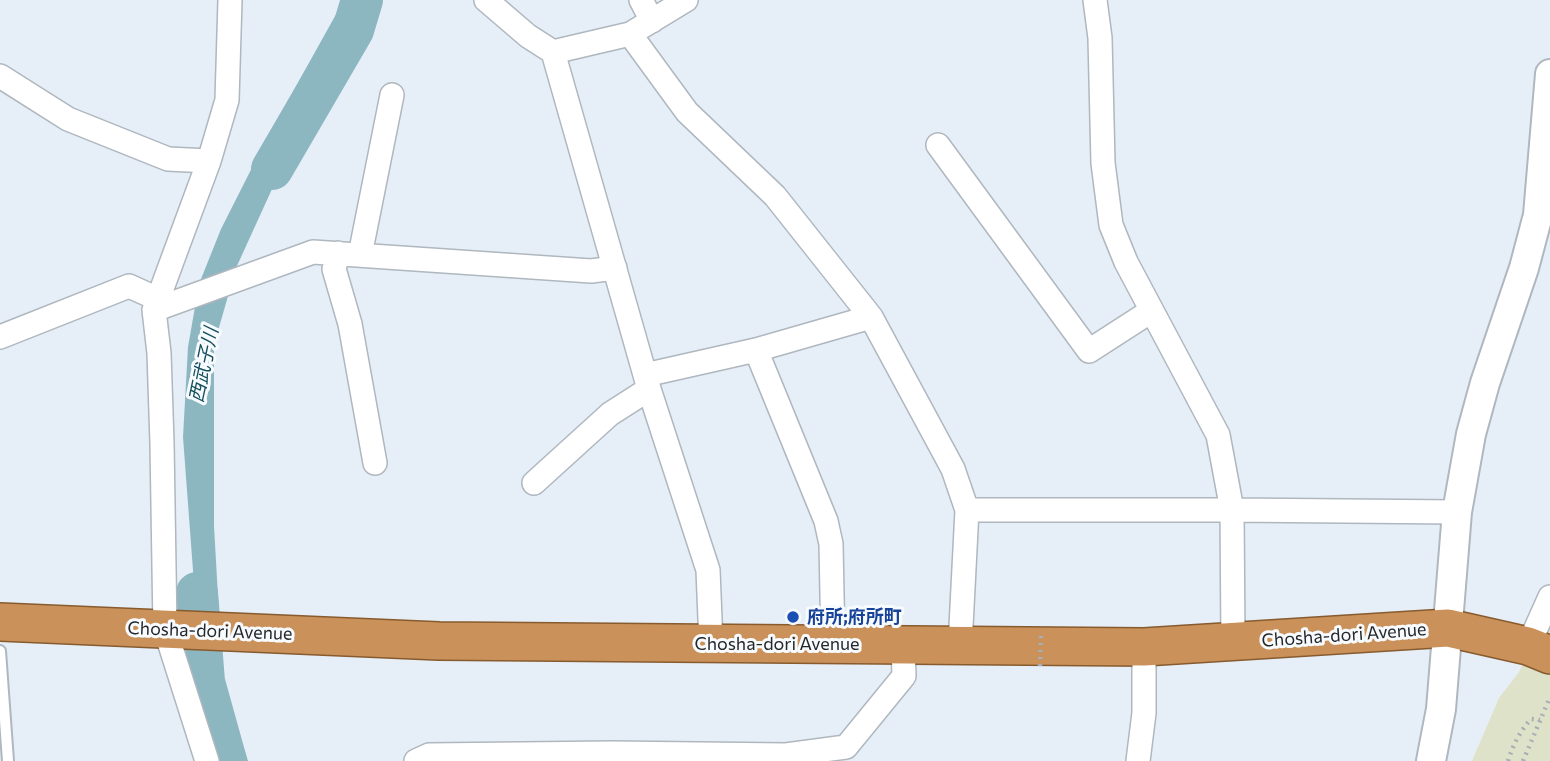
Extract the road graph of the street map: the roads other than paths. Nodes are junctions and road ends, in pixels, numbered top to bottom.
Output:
1 (230, 0) edge
2 (486, 0) edge
3 (641, 0) edge
4 (686, 0) edge
5 (1095, 0) edge
6 (652, 20) junction
7 (630, 34) junction
8 (553, 52) junction
9 (1550, 74) edge
10 (0, 76) edge
11 (1550, 84) edge
12 (392, 94) dead end
13 (938, 145) dead end
14 (209, 161) junction
15 (349, 254) junction
16 (615, 268) junction
17 (156, 304) junction
18 (1152, 311) junction
19 (871, 317) junction
20 (0, 337) edge
21 (756, 349) junction
22 (647, 382) junction
23 (374, 463) dead end
24 (534, 483) dead end
25 (967, 510) junction
26 (1232, 510) junction
27 (1457, 512) junction
28 (1550, 597) edge
29 (0, 622) edge
30 (1448, 628) junction
31 (174, 630) junction
32 (1233, 642) junction
33 (710, 644) junction
34 (833, 645) junction
35 (903, 645) junction
36 (960, 646) junction
37 (1144, 647) junction
38 (1536, 649) edge
39 (0, 651) edge
40 (8, 761) edge
41 (207, 761) edge
42 (416, 761) edge
43 (1138, 761) edge
44 (1431, 761) edge

1 - 14 street
2 - 8 street
3 - 6 street
4 - 6 street
5 - 18 street
6 - 7 street
7 - 8 street
7 - 19 street
8 - 16 street
9 - 11 street
10 - 14 street
11 - 27 street
12 - 15 street
13 - 18 street
14 - 17 street
15 - 16 street
15 - 17 street
15 - 23 street
16 - 22 street
17 - 20 street
17 - 31 street
18 - 26 street
19 - 21 street
19 - 25 street
21 - 22 street
21 - 34 street
22 - 24 street
22 - 33 street
25 - 26 street
25 - 36 street
26 - 27 street
26 - 32 street
27 - 30 street
28 - 38 street
29 - 31 highway, Chosha-dori Avenue
30 - 32 highway, Chosha-dori Avenue
30 - 38 highway, Chosha-dori Avenue
30 - 44 street
31 - 33 highway, Chosha-dori Avenue
31 - 41 street
32 - 37 highway, Chosha-dori Avenue
33 - 34 highway, Chosha-dori Avenue
34 - 35 highway, Chosha-dori Avenue
35 - 36 highway, Chosha-dori Avenue
35 - 42 street
36 - 37 highway, Chosha-dori Avenue
37 - 43 street
39 - 40 lane

